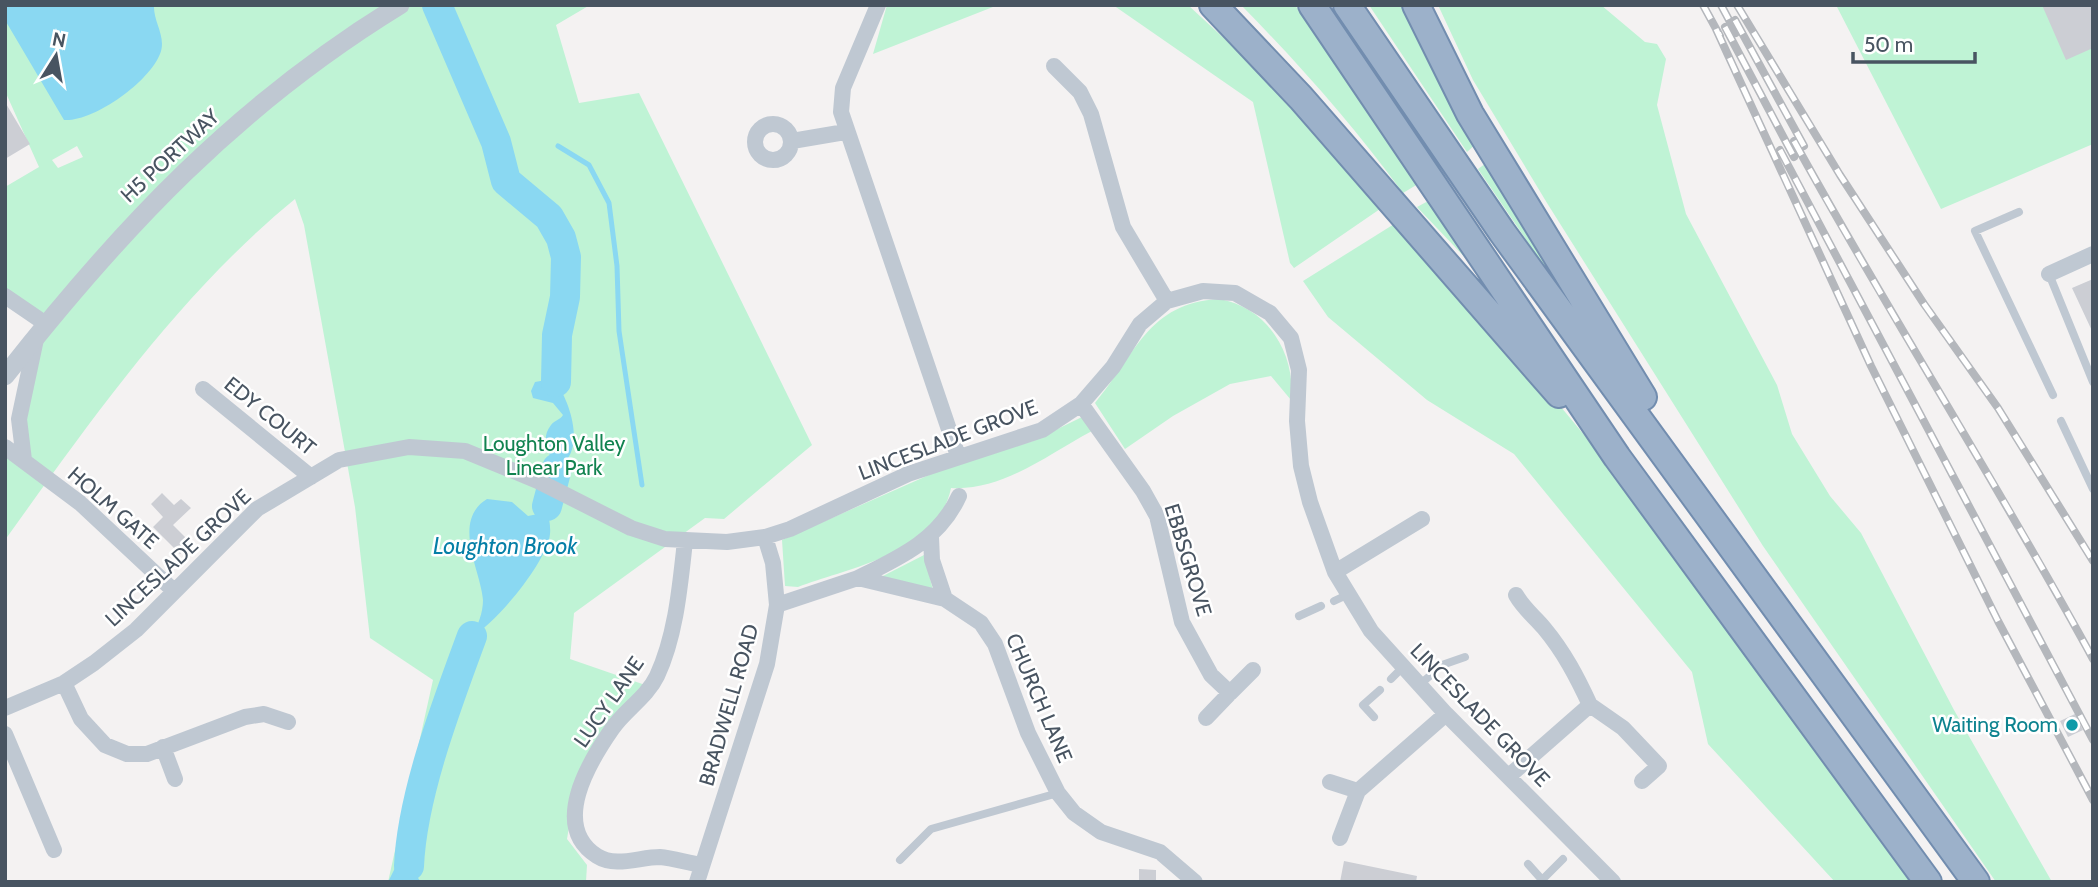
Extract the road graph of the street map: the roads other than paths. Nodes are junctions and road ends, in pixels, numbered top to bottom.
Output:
1 (878, 5) edge
2 (1213, 5) edge
3 (1312, 5) edge
4 (1347, 5) edge
5 (1416, 5) edge
6 (391, 10) edge
7 (1054, 66) dead end
8 (845, 132) junction
9 (792, 141) dead end
10 (2019, 212) dead end
11 (2093, 254) edge
12 (2049, 274) joint
13 (5, 296) edge
14 (1167, 301) junction
15 (41, 330) junction
16 (5, 376) edge
17 (2092, 376) edge
18 (203, 388) dead end
19 (2053, 395) dead end
20 (1081, 404) junction
21 (2061, 421) dead end
22 (5, 447) edge
23 (958, 456) junction
24 (1617, 457) junction
25 (24, 460) junction
26 (311, 477) junction
27 (2092, 483) edge
28 (959, 496) dead end
29 (1422, 519) dead end
30 (765, 537) junction
31 (931, 537) junction
32 (685, 541) junction
33 (1335, 572) junction
34 (858, 578) junction
35 (173, 590) junction
36 (1516, 595) dead end
37 (1769, 597) junction
38 (945, 599) junction
39 (777, 605) junction
40 (1321, 606) dead end
41 (1299, 617) dead end
42 (1465, 657) dead end
43 (1442, 665) dead end
44 (1403, 667) junction
45 (1253, 670) dead end
46 (1391, 679) dead end
47 (64, 683) junction
48 (1380, 690) dead end
49 (1230, 693) junction
50 (1590, 705) junction
51 (5, 708) edge
52 (1447, 714) junction
53 (1374, 717) dead end
54 (1206, 718) dead end
55 (288, 722) dead end
56 (5, 734) edge
57 (163, 747) junction
58 (1509, 776) junction
59 (175, 779) dead end
60 (1642, 781) dead end
61 (1330, 782) dead end
62 (1358, 791) junction
63 (1058, 793) junction
64 (1340, 838) dead end
65 (54, 850) dead end
66 (1570, 853) junction
67 (900, 860) dead end
68 (1528, 864) dead end
69 (702, 865) junction
70 (1543, 881) edge
71 (697, 882) edge
72 (1195, 882) edge
73 (1613, 882) edge
74 (1928, 882) edge
75 (1976, 882) edge

1 - 8 street
2 - 24 highway
3 - 24 highway
4 - 37 highway
5 - 37 highway
6 - 15 street, H5 PORTWAY
7 - 14 street
8 - 9 street
8 - 23 street
10 - 19 lane
11 - 12 street
12 - 17 lane
13 - 15 street
14 - 20 street, LINCESLADE GROVE
14 - 33 street, LINCESLADE GROVE
15 - 16 street, H5 PORTWAY
15 - 25 street
18 - 26 street, EDY COURT
20 - 23 street, LINCESLADE GROVE
20 - 49 street, EBBSGROVE
21 - 27 lane
22 - 25 street, HOLM GATE
23 - 30 street, LINCESLADE GROVE
24 - 74 highway
25 - 35 street, HOLM GATE
26 - 32 street, LINCESLADE GROVE
26 - 35 street, LINCESLADE GROVE
28 - 31 street
29 - 33 street
30 - 32 street, LINCESLADE GROVE
30 - 39 street, BRADWELL ROAD
31 - 34 street
31 - 38 street
32 - 69 street, LUCY LANE
33 - 44 street, LINCESLADE GROVE
34 - 38 street, CHURCH LANE
34 - 39 street
35 - 47 street, LINCESLADE GROVE
36 - 50 street
37 - 75 highway
38 - 63 street, CHURCH LANE
39 - 69 street, BRADWELL ROAD
40 - 41 lane
42 - 43 lane
44 - 46 lane
44 - 52 street, LINCESLADE GROVE
45 - 49 street
47 - 51 street, LINCESLADE GROVE
47 - 57 street
48 - 53 lane
49 - 54 street
50 - 58 street
50 - 60 street
52 - 58 street, LINCESLADE GROVE
52 - 62 street
55 - 57 street
56 - 65 street
57 - 59 street
58 - 66 street, LINCESLADE GROVE
61 - 62 street
62 - 64 street
63 - 67 lane
63 - 72 street, CHURCH LANE
66 - 70 lane
66 - 73 street, LINCESLADE GROVE
68 - 70 lane
69 - 71 street, BRADWELL ROAD

